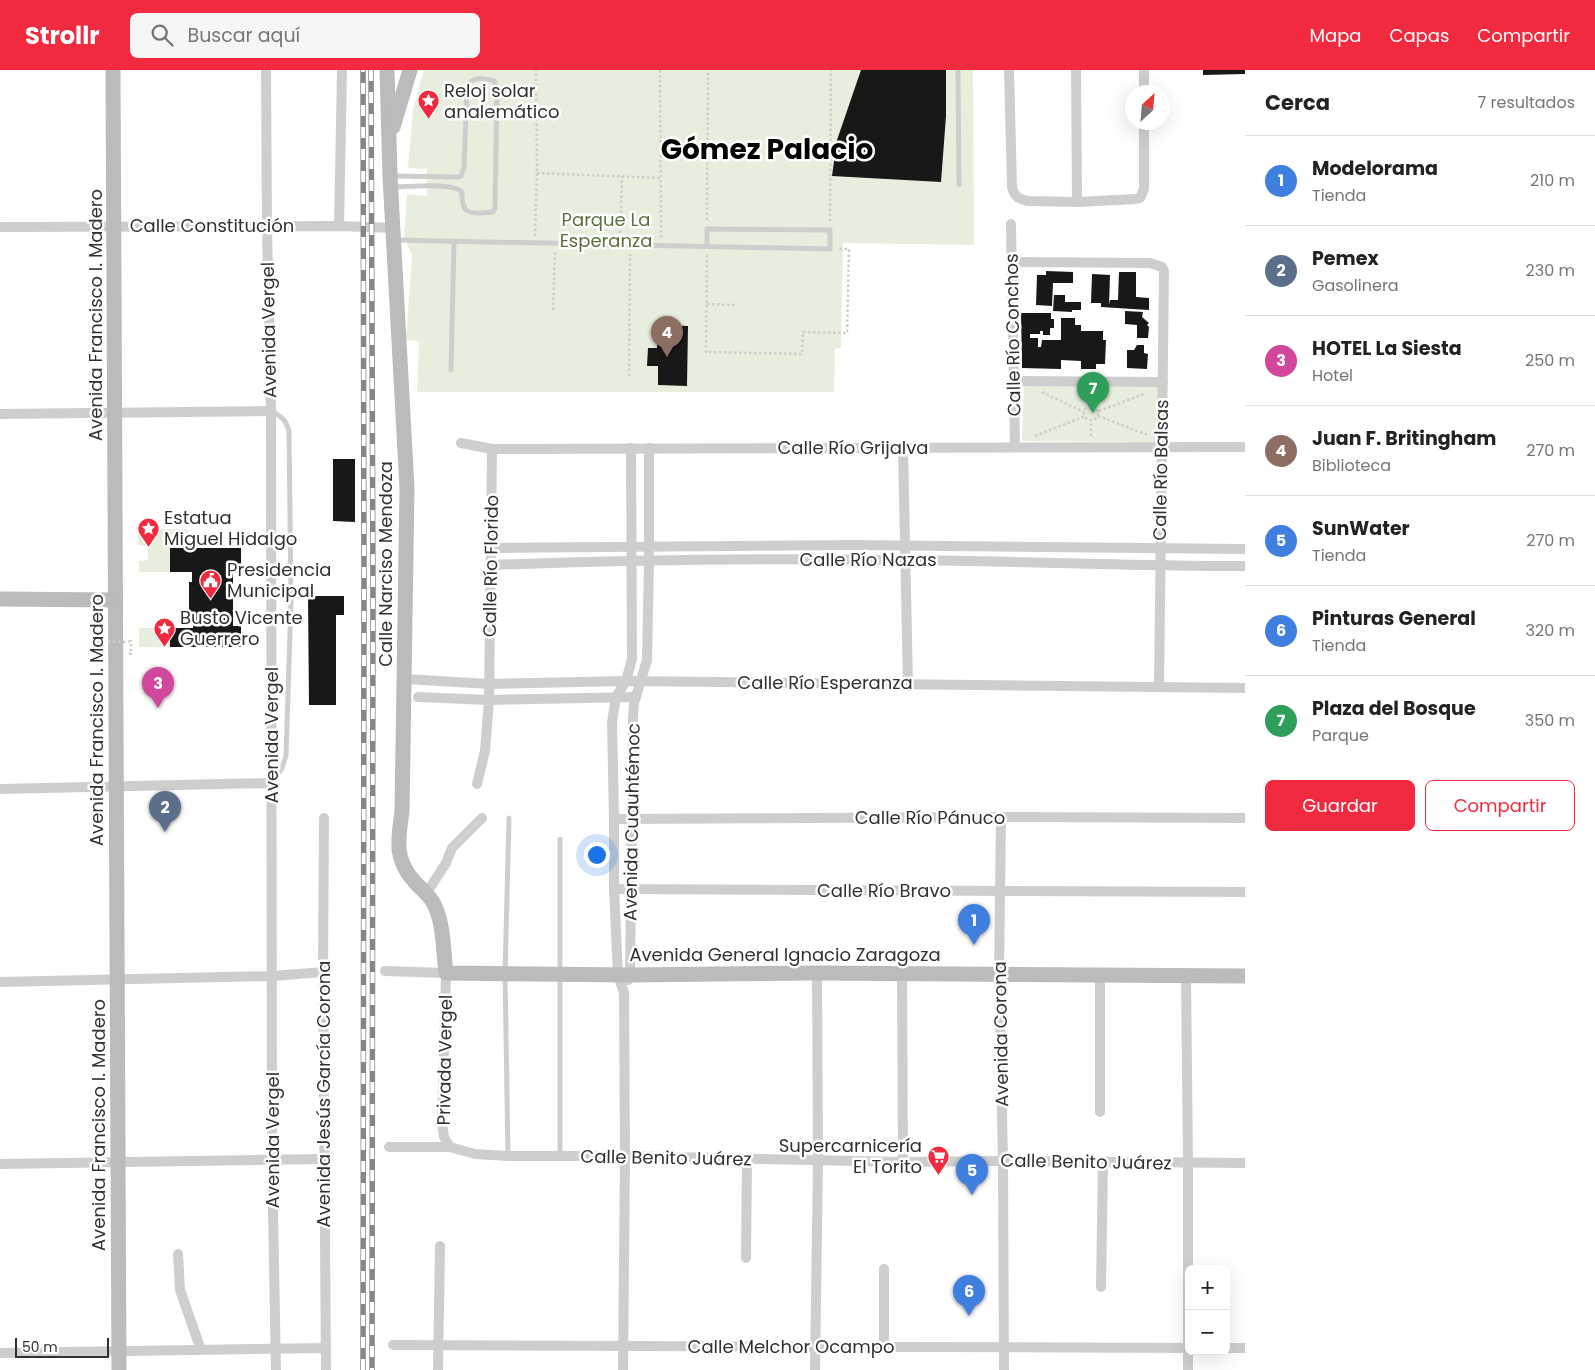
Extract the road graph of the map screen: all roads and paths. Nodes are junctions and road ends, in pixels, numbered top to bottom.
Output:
1 (113, 70) edge
2 (266, 70) edge
3 (342, 70) edge
4 (387, 70) edge
5 (410, 70) edge
6 (536, 70) edge
7 (660, 70) edge
8 (708, 70) edge
9 (831, 70) edge
10 (958, 70) edge
11 (1009, 70) edge
12 (1076, 70) edge
13 (1144, 70) edge
14 (1144, 85) edge
15 (1144, 130) edge
16 (388, 143) junction
17 (537, 173) junction
18 (622, 176) junction
19 (661, 178) junction
20 (390, 182) junction
21 (959, 185) dead end
22 (1077, 202) junction
23 (1011, 224) dead end
24 (114, 226) junction
25 (340, 226) junction
26 (0, 227) edge
27 (267, 227) junction
28 (707, 229) junction
29 (830, 230) junction
30 (394, 234) junction
31 (454, 241) junction
32 (535, 243) junction
33 (555, 243) junction
34 (620, 244) junction
35 (630, 245) junction
36 (661, 245) junction
37 (707, 246) junction
38 (849, 249) dead end
39 (1012, 262) junction
40 (706, 304) junction
41 (734, 305) dead end
42 (554, 310) dead end
43 (451, 370) dead end
44 (629, 376) dead end
45 (1014, 381) junction
46 (1163, 382) junction
47 (1090, 385) dead end
48 (1039, 391) dead end
49 (1144, 393) dead end
50 (1091, 406) junction
51 (271, 411) junction
52 (1098, 412) junction
53 (115, 413) junction
54 (0, 414) edge
55 (1084, 414) junction
56 (1098, 416) junction
57 (1091, 420) junction
58 (1153, 437) dead end
59 (1031, 438) dead end
60 (1090, 442) dead end
61 (461, 444) dead end
62 (1015, 447) junction
63 (1162, 447) junction
64 (1245, 447) edge
65 (630, 448) junction
66 (649, 448) junction
67 (903, 448) junction
68 (492, 449) junction
69 (905, 545) junction
70 (631, 546) junction
71 (649, 546) junction
72 (492, 548) junction
73 (1160, 549) junction
74 (1245, 549) edge
75 (631, 560) junction
76 (905, 560) junction
77 (649, 561) junction
78 (492, 564) junction
79 (1160, 566) junction
80 (1245, 566) edge
81 (0, 599) edge
82 (116, 600) junction
83 (128, 642) dead end
84 (100, 656) dead end
85 (405, 679) junction
86 (626, 681) junction
87 (642, 681) junction
88 (489, 684) junction
89 (908, 684) junction
90 (1158, 686) junction
91 (1245, 688) edge
92 (418, 697) dead end
93 (616, 697) junction
94 (636, 697) junction
95 (489, 700) junction
96 (272, 783) junction
97 (477, 784) dead end
98 (116, 787) junction
99 (0, 789) edge
100 (1001, 817) junction
101 (324, 818) dead end
102 (482, 818) dead end
103 (509, 818) dead end
104 (1245, 818) edge
105 (614, 819) junction
106 (632, 819) junction
107 (560, 839) dead end
108 (614, 889) junction
109 (632, 889) junction
110 (1000, 892) junction
111 (1245, 892) edge
112 (426, 894) junction
113 (385, 971) dead end
114 (323, 972) junction
115 (446, 972) junction
116 (505, 973) junction
117 (817, 973) junction
118 (560, 974) junction
119 (902, 974) junction
120 (999, 974) junction
121 (1100, 974) junction
122 (624, 975) junction
123 (1186, 975) junction
124 (273, 976) junction
125 (1245, 976) edge
126 (117, 980) junction
127 (0, 982) edge
128 (1100, 1112) dead end
129 (389, 1147) dead end
130 (450, 1147) junction
131 (508, 1156) junction
132 (560, 1156) junction
133 (625, 1156) junction
134 (272, 1159) junction
135 (325, 1159) junction
136 (747, 1159) junction
137 (818, 1161) junction
138 (1003, 1161) junction
139 (903, 1162) junction
140 (1103, 1162) junction
141 (118, 1163) junction
142 (1188, 1163) junction
143 (1245, 1163) edge
144 (0, 1164) edge
145 (440, 1246) dead end
146 (178, 1254) dead end
147 (746, 1258) dead end
148 (884, 1269) dead end
149 (1101, 1287) dead end
150 (1188, 1310) edge
151 (393, 1345) dead end
152 (438, 1345) junction
153 (1004, 1346) junction
154 (623, 1347) junction
155 (815, 1347) junction
156 (326, 1348) junction
157 (884, 1348) junction
158 (1185, 1348) edge
159 (1230, 1348) edge
160 (1245, 1348) edge
161 (201, 1350) junction
162 (276, 1350) junction
163 (0, 1352) edge
164 (119, 1352) junction
165 (1188, 1355) edge
166 (119, 1370) edge
167 (276, 1370) edge
168 (326, 1370) edge
169 (438, 1370) edge
170 (622, 1370) edge
171 (814, 1370) edge
172 (1004, 1370) edge
173 (1188, 1370) edge

1 - 24 street, Avenida Francisco I. Madero
2 - 27 street, Avenida Vergel
3 - 25 street
4 - 16 street, Calle Narciso Mendoza
5 - 16 street, Calle Narciso Mendoza
6 - 17 path
7 - 19 path
8 - 28 path
9 - 29 path
10 - 21 lane
11 - 22 street
12 - 22 street
13 - 14 street
15 - 22 street
16 - 20 street, Calle Narciso Mendoza
17 - 18 path
17 - 32 path
18 - 19 path
18 - 34 path
19 - 36 path
20 - 20 lane
20 - 30 street, Calle Narciso Mendoza
23 - 39 street, Calle Río Conchos
24 - 26 street, Calle Constitución
24 - 27 street, Calle Constitución
24 - 53 street, Avenida Francisco I. Madero
25 - 27 street, Calle Constitución
25 - 30 street, Calle Constitución
27 - 51 street, Avenida Vergel
28 - 29 lane
28 - 37 lane
29 - 37 lane
30 - 31 lane
30 - 85 street, Calle Narciso Mendoza
31 - 32 lane
31 - 43 lane
32 - 33 lane
33 - 34 lane
33 - 42 path
34 - 35 lane
35 - 36 lane
35 - 44 path
36 - 37 lane
37 - 40 path
38 - 40 path
39 - 45 street, Calle Río Conchos
39 - 46 street, Calle Río Balsas
40 - 41 path
45 - 46 street
45 - 62 street, Calle Río Conchos
46 - 63 street, Calle Río Balsas
47 - 50 path
48 - 55 path
49 - 52 path
50 - 52 path
50 - 55 path
51 - 53 street
51 - 96 street, Avenida Vergel
51 - 96 lane
52 - 56 path
53 - 54 street
53 - 82 street, Avenida Francisco I. Madero
55 - 57 path
55 - 59 path
56 - 57 path
56 - 58 path
57 - 60 path
61 - 68 street, Calle Río Grijalva
62 - 63 street, Calle Río Grijalva
62 - 67 street, Calle Río Grijalva
63 - 64 street, Calle Río Grijalva
63 - 73 street, Calle Río Balsas
65 - 66 street, Calle Río Grijalva
65 - 68 street, Calle Río Grijalva
65 - 70 street, Avenida Cuauhtémoc
66 - 67 street, Calle Río Grijalva
66 - 71 street, Avenida Cuauhtémoc
67 - 69 street
68 - 72 street, Calle Río Florido
69 - 71 street, Calle Río Nazas
69 - 73 street, Calle Río Nazas
69 - 76 street
70 - 71 street, Calle Río Nazas
70 - 72 street, Calle Río Nazas
70 - 75 street, Avenida Cuauhtémoc
71 - 77 street, Avenida Cuauhtémoc
72 - 78 street, Calle Río Florido
73 - 74 street, Calle Río Nazas
73 - 79 street, Calle Río Balsas
75 - 77 street, Calle Río Nazas
75 - 78 street, Calle Río Nazas
75 - 86 street, Avenida Cuauhtémoc
76 - 77 street, Calle Río Nazas
76 - 79 street, Calle Río Nazas
76 - 89 street
77 - 87 street, Avenida Cuauhtémoc
78 - 88 street, Calle Río Florido
79 - 80 street, Calle Río Nazas
79 - 90 street, Calle Río Balsas
81 - 82 street
82 - 98 street, Avenida Francisco I. Madero
83 - 84 path, bridge
85 - 88 street, Calle Río Esperanza
85 - 112 street, Calle Narciso Mendoza
86 - 87 street, Calle Río Esperanza
86 - 88 street, Calle Río Esperanza
86 - 93 street, Avenida Cuauhtémoc
87 - 89 street, Calle Río Esperanza
87 - 94 street, Avenida Cuauhtémoc
88 - 95 street, Calle Río Florido
89 - 90 street, Calle Río Esperanza
90 - 91 street, Calle Río Esperanza
92 - 95 street
93 - 94 street
93 - 95 street
93 - 105 street, Avenida Cuauhtémoc
94 - 106 street, Avenida Cuauhtémoc
95 - 97 street, Calle Río Florido
96 - 98 street
96 - 124 street, Avenida Vergel
98 - 99 street
98 - 126 street, Avenida Francisco I. Madero
100 - 104 street, Calle Río Pánuco
100 - 106 street, Calle Río Pánuco
100 - 110 street, Avenida Corona
101 - 114 street, Avenida Jesús García Corona
102 - 112 street
103 - 116 lane
105 - 106 street, Calle Río Pánuco
105 - 108 street, Avenida Cuauhtémoc
106 - 109 street, Avenida Cuauhtémoc
107 - 118 lane
108 - 109 street, Calle Río Bravo
108 - 122 street, Avenida Cuauhtémoc
109 - 110 street, Calle Río Bravo
109 - 122 street, Avenida Cuauhtémoc
110 - 111 street, Calle Río Bravo
110 - 120 street, Avenida Corona
112 - 115 street, Calle Narciso Mendoza
113 - 115 street, Avenida General Ignacio Zaragoza
114 - 124 street
114 - 135 street, Avenida Jesús García Corona
115 - 116 street, Avenida General Ignacio Zaragoza
115 - 130 street, Privada Vergel
116 - 118 street, Avenida General Ignacio Zaragoza
116 - 131 lane
117 - 119 street, Avenida General Ignacio Zaragoza
117 - 122 street, Avenida General Ignacio Zaragoza
117 - 137 street
118 - 122 street, Avenida General Ignacio Zaragoza
118 - 132 lane
119 - 120 street, Avenida General Ignacio Zaragoza
119 - 139 street
120 - 121 street, Avenida General Ignacio Zaragoza
120 - 138 street, Avenida Corona
121 - 123 street, Avenida General Ignacio Zaragoza
121 - 128 street
122 - 133 street, Avenida Cuauhtémoc
123 - 125 street, Avenida General Ignacio Zaragoza
123 - 142 street
124 - 126 street
124 - 134 street, Avenida Vergel
126 - 127 street
126 - 141 street, Avenida Francisco I. Madero
129 - 130 street, Calle Benito Juárez
130 - 131 street, Calle Benito Juárez
131 - 132 street, Calle Benito Juárez
132 - 133 street, Calle Benito Juárez
133 - 136 street, Calle Benito Juárez
133 - 154 street, Avenida Cuauhtémoc
134 - 135 street
134 - 141 street
134 - 162 street, Avenida Vergel
135 - 156 street, Avenida Jesús García Corona
136 - 137 street, Calle Benito Juárez
136 - 147 street
137 - 139 street, Calle Benito Juárez
137 - 155 street
138 - 139 street, Calle Benito Juárez
138 - 140 street, Calle Benito Juárez
138 - 153 street, Avenida Corona
140 - 142 street, Calle Benito Juárez
140 - 149 street
141 - 144 street
141 - 164 street, Avenida Francisco I. Madero
142 - 143 street, Calle Benito Juárez
142 - 150 street
145 - 152 street
146 - 161 street
148 - 157 street
151 - 152 street, Calle Melchor Ocampo
152 - 154 street, Calle Melchor Ocampo
152 - 169 street
153 - 157 street, Calle Melchor Ocampo
153 - 158 street, Calle Melchor Ocampo
153 - 172 street, Avenida Corona
154 - 155 street, Calle Melchor Ocampo
154 - 170 street, Avenida Cuauhtémoc
155 - 157 street, Calle Melchor Ocampo
155 - 171 street
156 - 162 street
156 - 168 street, Avenida Jesús García Corona
159 - 160 street
161 - 162 street
161 - 164 street
162 - 167 street, Avenida Vergel
163 - 164 street
164 - 166 street, Avenida Francisco I. Madero
165 - 173 street

